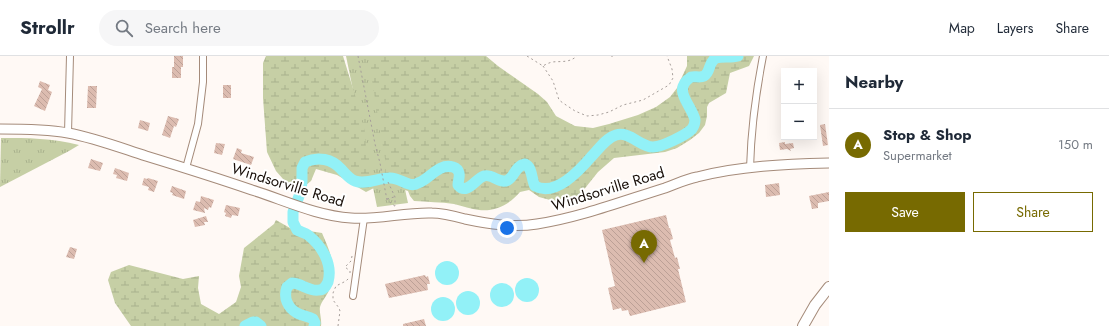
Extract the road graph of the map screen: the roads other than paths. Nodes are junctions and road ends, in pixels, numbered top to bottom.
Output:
1 (70, 56) edge
2 (203, 56) edge
3 (763, 56) edge
4 (0, 129) edge
5 (68, 133) junction
6 (829, 163) edge
7 (186, 168) junction
8 (750, 168) junction
9 (364, 218) junction
10 (829, 287) edge
11 (352, 296) dead end
12 (803, 326) edge

1 - 5 street
2 - 7 street
3 - 8 street
4 - 5 main road, Windsorville Road
5 - 7 main road, Windsorville Road
6 - 8 main road, Windsorville Road
7 - 9 main road, Windsorville Road
8 - 9 main road, Windsorville Road
9 - 11 street
10 - 12 main road

